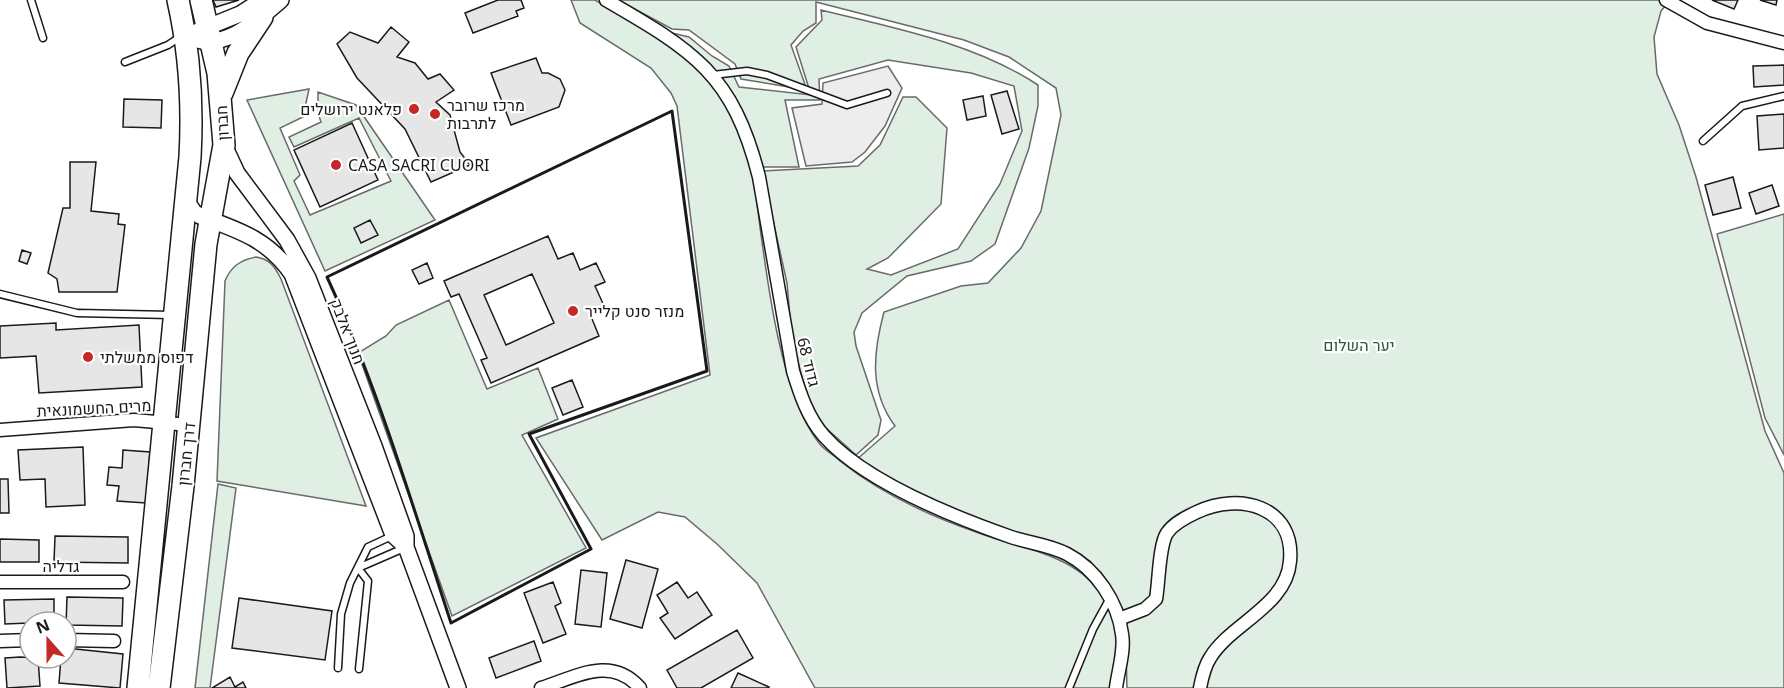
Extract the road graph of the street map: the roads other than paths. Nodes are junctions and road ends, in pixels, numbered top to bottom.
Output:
1 (32, 0) edge
2 (178, 0) edge
3 (201, 0) edge
4 (281, 0) edge
5 (606, 0) edge
6 (1666, 0) edge
7 (262, 8) edge
8 (211, 35) junction
9 (43, 38) dead end
10 (1784, 43) edge
11 (181, 45) junction
12 (125, 62) dead end
13 (713, 75) junction
14 (887, 93) dead end
15 (1784, 96) edge
16 (221, 99) junction
17 (1703, 141) dead end
18 (224, 145) junction
19 (186, 200) junction
20 (211, 220) junction
21 (0, 294) edge
22 (174, 316) junction
23 (165, 422) junction
24 (189, 425) junction
25 (0, 430) edge
26 (402, 539) junction
27 (358, 568) junction
28 (0, 582) edge
29 (123, 582) dead end
30 (1111, 598) junction
31 (1119, 619) junction
32 (18, 640) edge
33 (78, 640) edge
34 (0, 641) edge
35 (114, 641) dead end
36 (338, 668) dead end
37 (359, 669) dead end
38 (138, 688) edge
39 (159, 688) edge
40 (458, 688) edge
41 (541, 688) edge
42 (640, 688) edge
43 (1069, 688) edge
44 (1116, 688) edge
45 (1200, 688) edge

1 - 9 lane
2 - 11 highway
3 - 8 highway
4 - 7 street
5 - 13 street, גדוד 68
6 - 10 street
7 - 8 street
7 - 16 highway
8 - 11 street
8 - 16 highway, חברון
11 - 12 lane
11 - 19 highway, חברון
13 - 14 lane
13 - 30 street, גדוד 68
15 - 17 lane
16 - 18 highway, חברון
18 - 20 highway, חברון
18 - 26 street, חנוך אלבק
19 - 20 street, חנוך אלבק
19 - 22 highway
20 - 24 highway, דרך חברון
20 - 26 street, חנוך אלבק
21 - 22 lane
22 - 23 highway
23 - 24 street, מרים החשמונאית
23 - 25 street, מרים החשמונאית
23 - 38 highway, דרך חברון
24 - 39 highway, דרך חברון
26 - 27 lane
26 - 27 lane
26 - 40 street, חנוך אלבק
27 - 36 lane
27 - 37 lane
28 - 29 street, גדליה
30 - 31 street, גדוד 68
30 - 43 lane
31 - 44 street, גדוד 68
31 - 45 street
32 - 34 street
33 - 35 street
41 - 42 street

